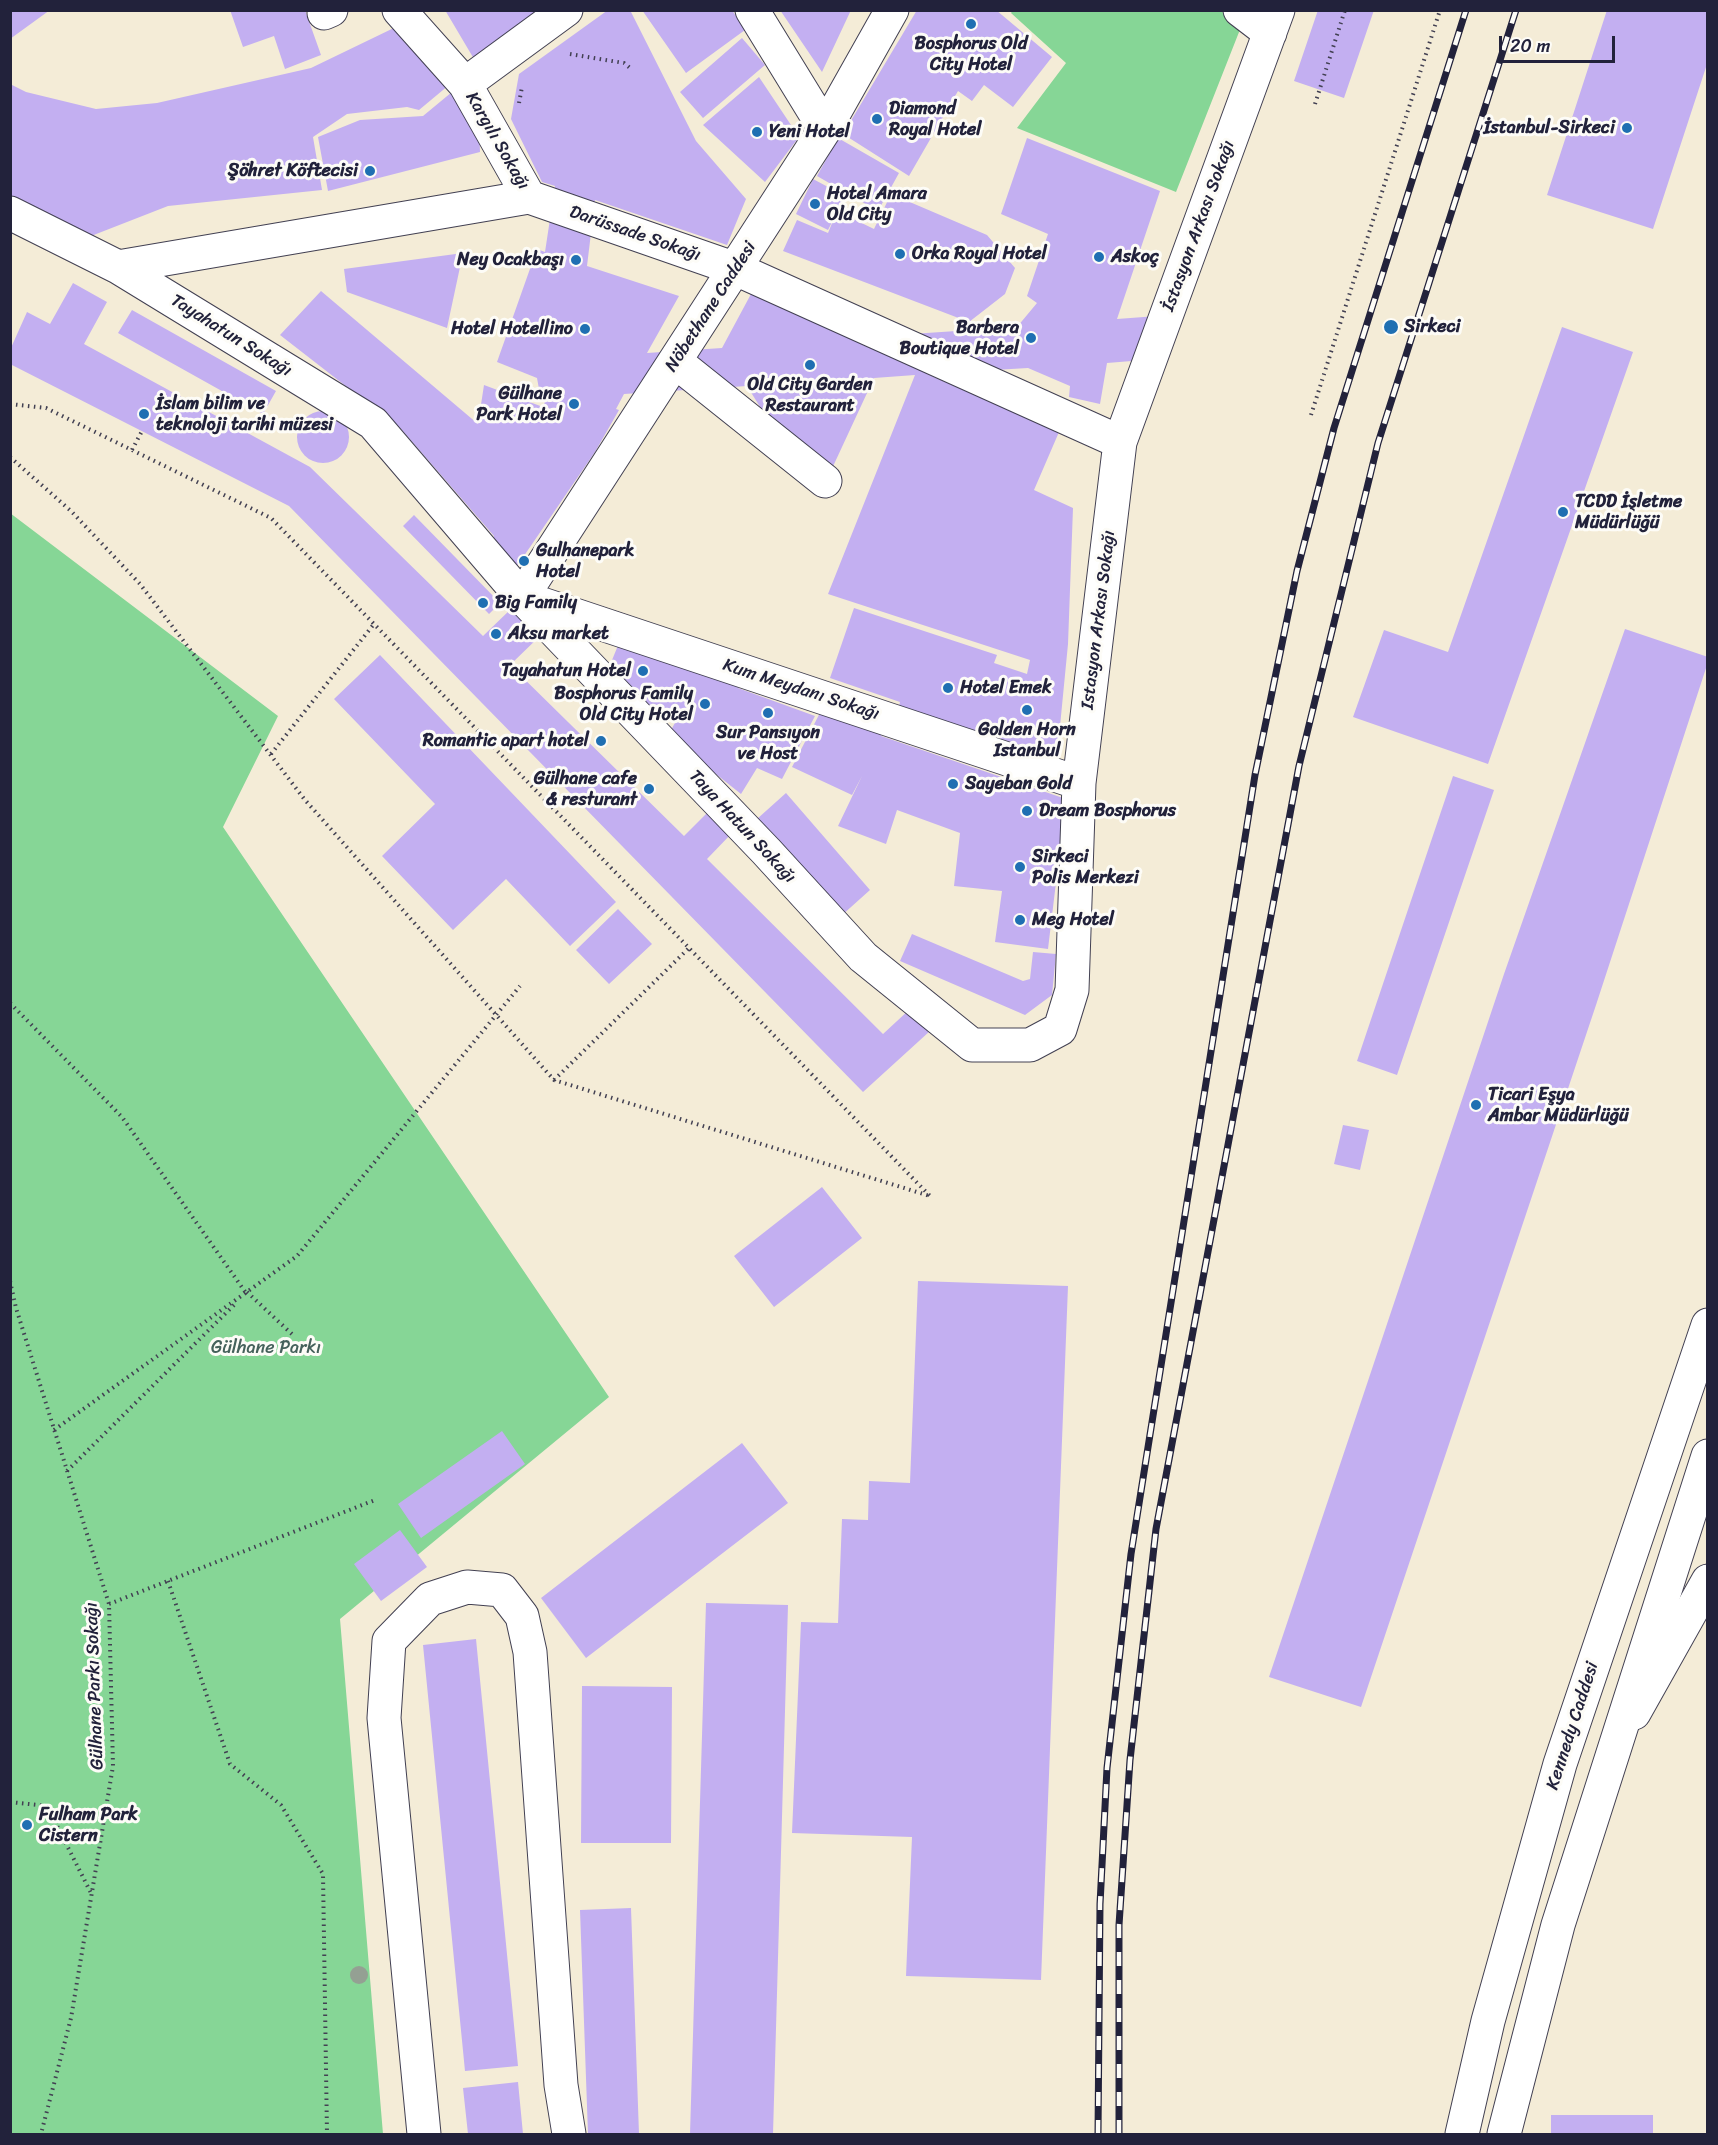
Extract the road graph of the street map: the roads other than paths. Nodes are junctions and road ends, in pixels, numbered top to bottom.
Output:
1 (399, 10) edge
2 (566, 10) edge
3 (752, 10) edge
4 (892, 10) edge
5 (1240, 10) edge
6 (1274, 22) edge
7 (465, 84) junction
8 (825, 129) junction
9 (530, 197) junction
10 (10, 213) edge
11 (118, 267) junction
12 (736, 269) junction
13 (676, 362) junction
14 (1120, 442) junction
15 (825, 480) dead end
16 (522, 597) junction
17 (1079, 783) junction
18 (972, 1045) joint
19 (1707, 1325) edge
20 (1707, 1456) edge
21 (1707, 1581) edge
22 (1611, 1757) junction
23 (424, 2134) edge
24 (569, 2134) edge
25 (1462, 2134) edge
26 (1504, 2134) edge

1 - 7 street, Kargılı Sokağı
2 - 7 street, Kargılı Sokağı
3 - 8 street
4 - 8 street, Nöbethane Caddesi
5 - 6 street
6 - 14 street, İstasyon Arkası Sokağı
7 - 9 street, Kargılı Sokağı
8 - 12 street, Nöbethane Caddesi
9 - 11 street, Darüssade Sokağı
9 - 12 street, Darüssade Sokağı
10 - 11 street, Tayahatun Sokağı
11 - 16 street, Tayahatun Sokağı
12 - 13 street, Nöbethane Caddesi
12 - 14 street, Darüssade Sokağı
13 - 15 street
13 - 16 street, Nöbethane Caddesi
14 - 17 street, Istasyon Arkası Sokağı
16 - 17 street, Kum Meydanı Sokağı
16 - 18 street, Taya Hatun Sokağı
17 - 18 street, Istasyon Arkası Sokağı
19 - 25 street, Kennedy Caddesi
20 - 22 street
21 - 22 street
22 - 26 street
23 - 24 street

